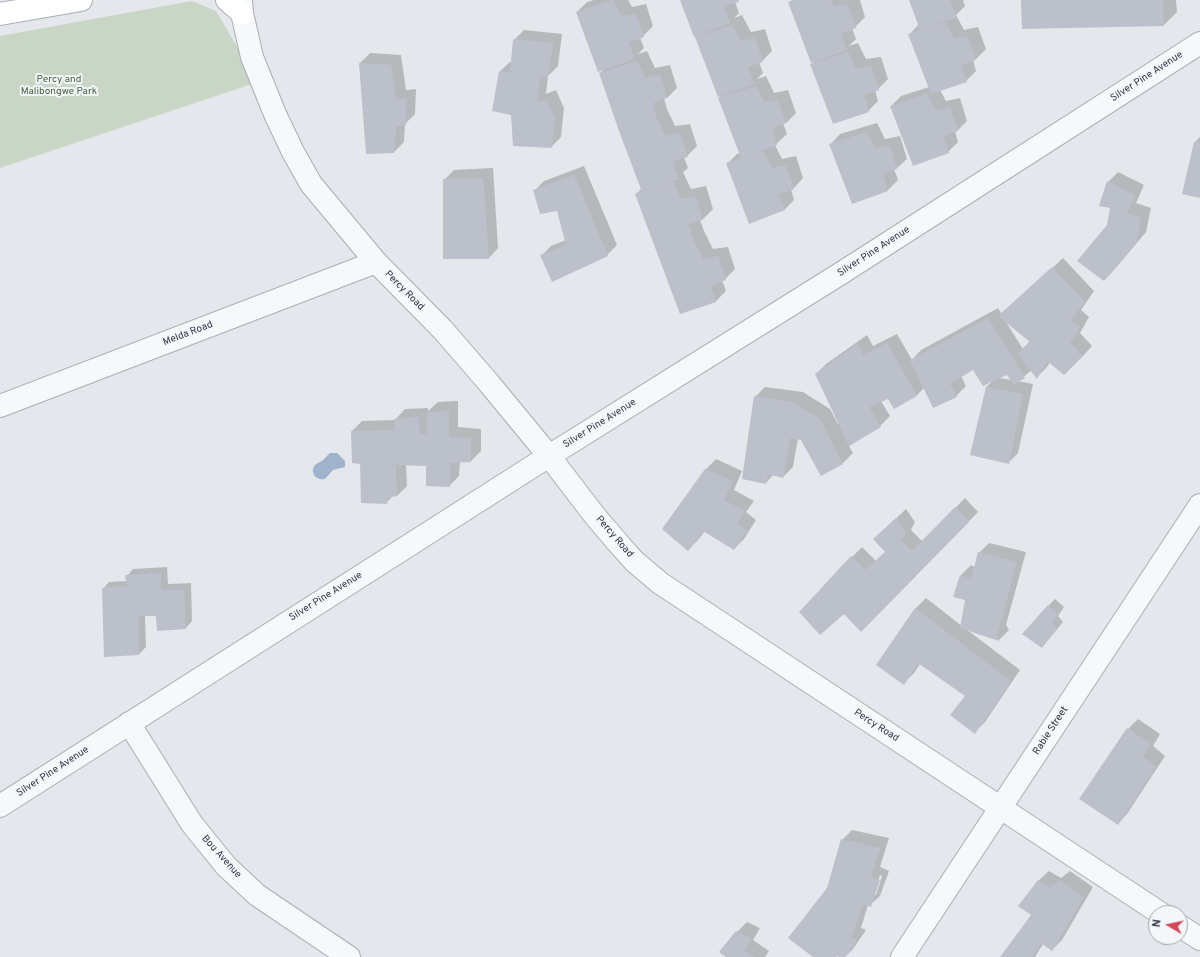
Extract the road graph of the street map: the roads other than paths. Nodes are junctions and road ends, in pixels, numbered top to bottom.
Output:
1 (81, 0) edge
2 (236, 4) edge
3 (0, 14) edge
4 (1200, 43) edge
5 (376, 262) junction
6 (0, 406) edge
7 (550, 456) junction
8 (1200, 505) edge
9 (129, 723) junction
10 (0, 806) edge
11 (1000, 807) junction
12 (1148, 905) edge
13 (1188, 931) edge
14 (1200, 939) edge
15 (349, 957) edge
16 (902, 957) edge

1 - 3 main road
2 - 5 street, Percy Road
4 - 7 street, Silver Pine Avenue
5 - 6 street, Melda Road
5 - 7 street, Percy Road
7 - 9 street, Silver Pine Avenue
7 - 11 street, Percy Road
8 - 11 street, Rabie Street
9 - 10 street, Silver Pine Avenue
9 - 15 street, Bou Avenue
11 - 12 street, Percy Road
11 - 16 street, Rabie Street
13 - 14 street

